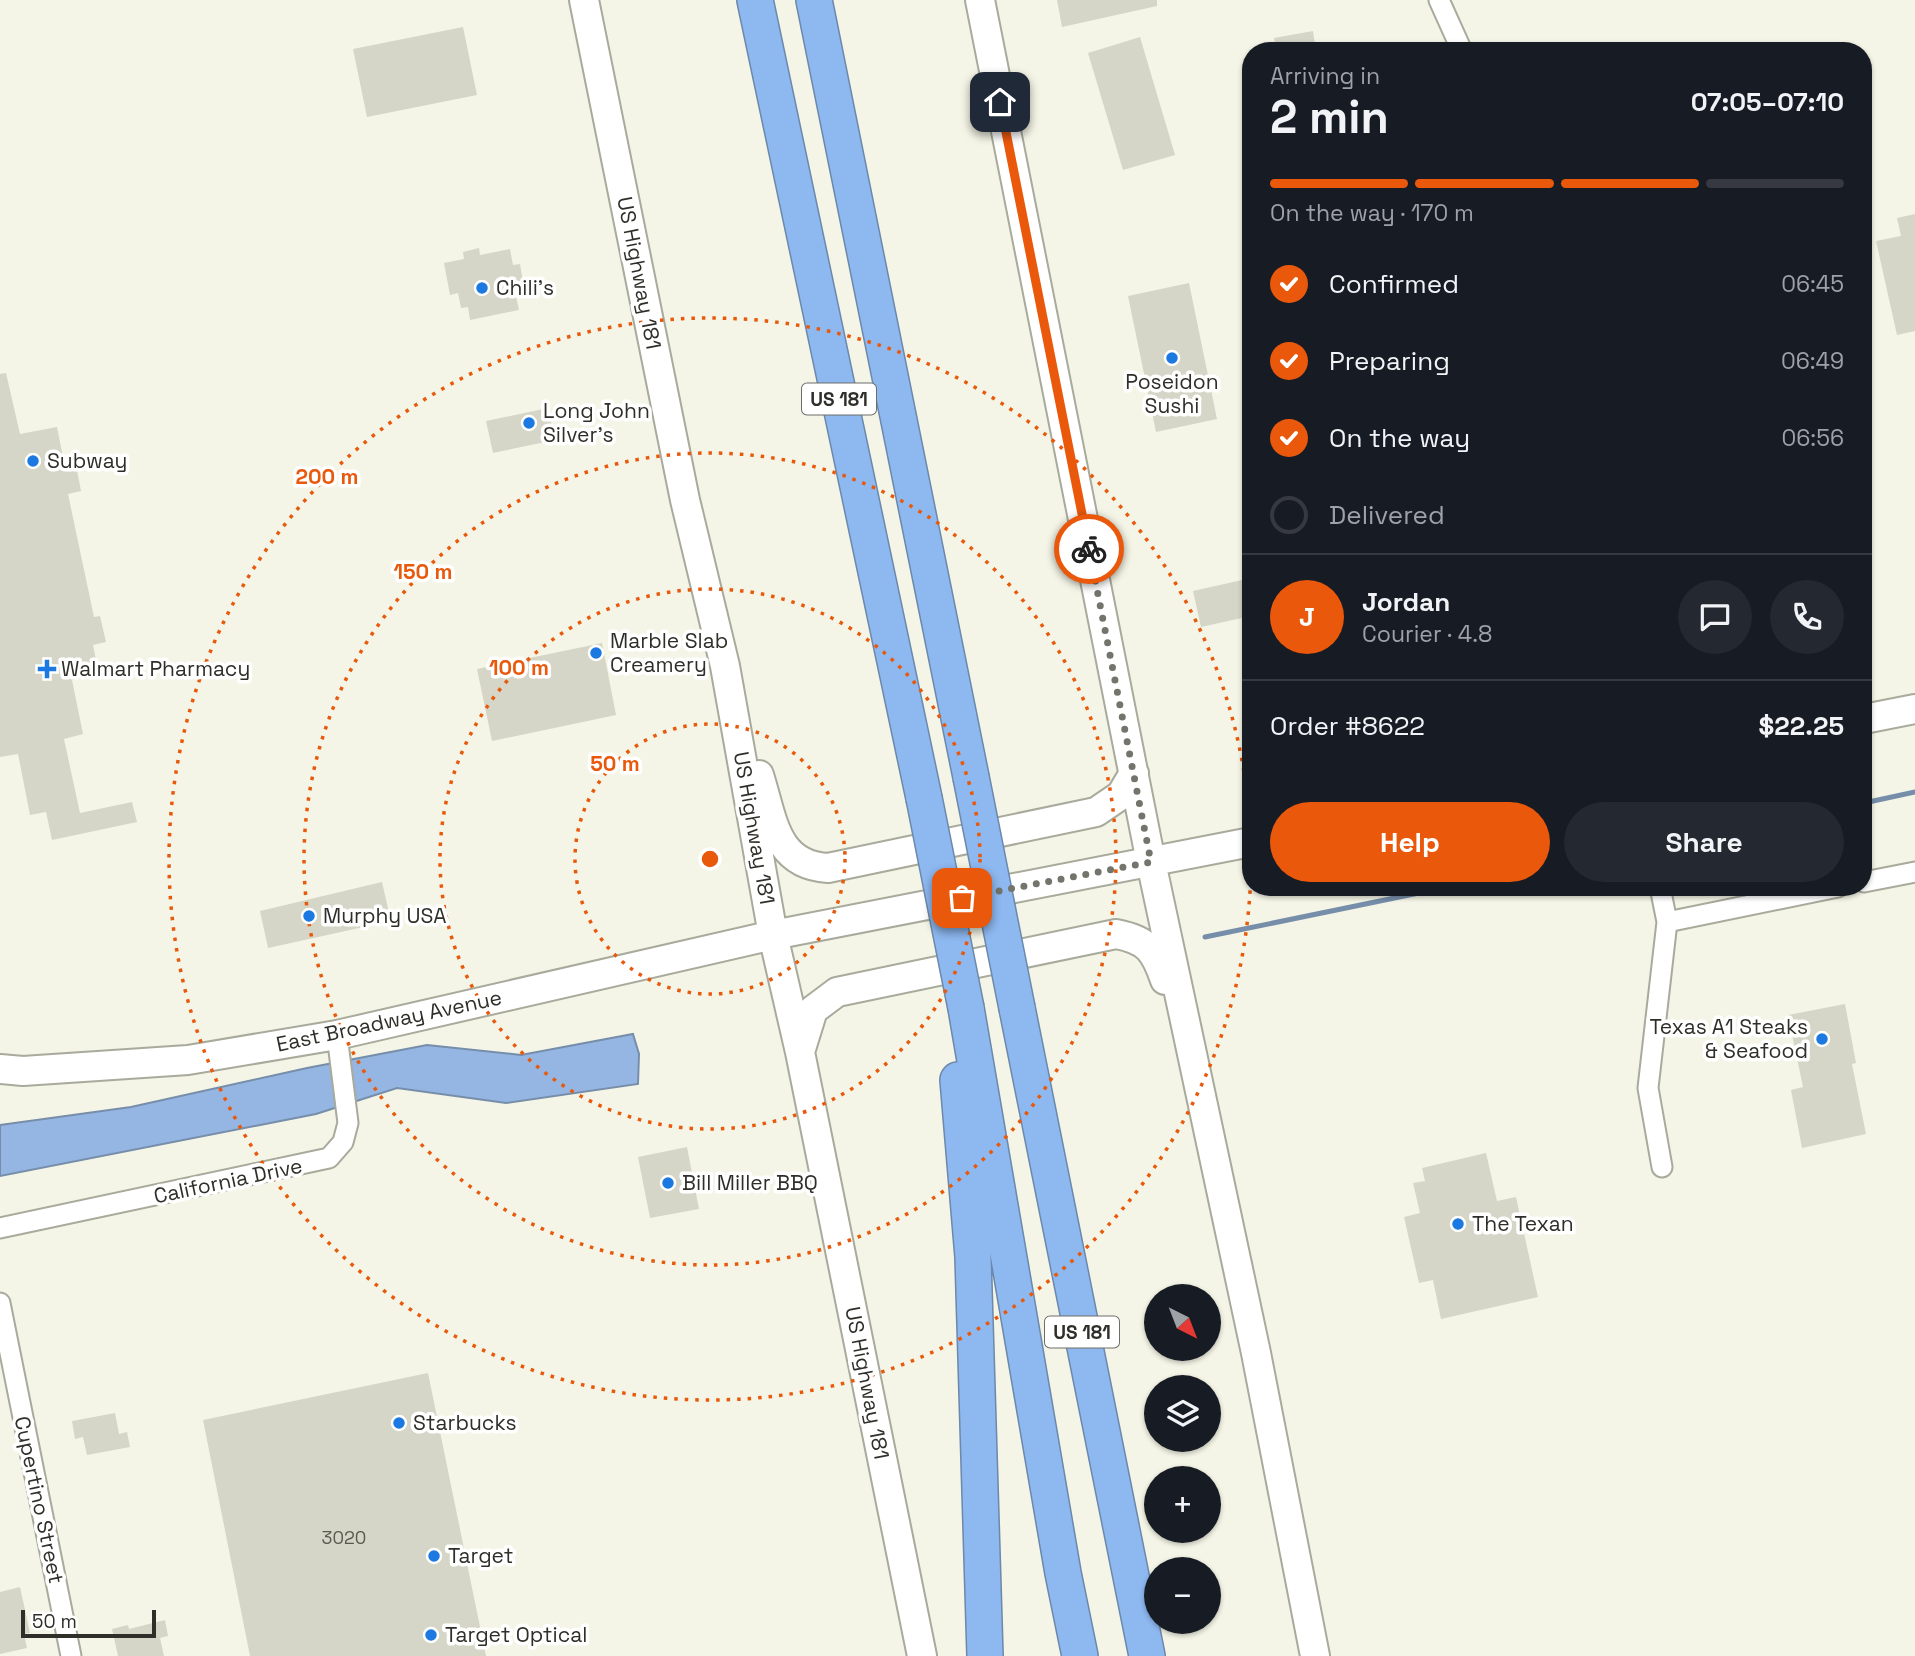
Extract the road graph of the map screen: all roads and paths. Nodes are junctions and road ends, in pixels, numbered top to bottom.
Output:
1 (584, 0) edge
2 (755, 0) edge
3 (814, 0) edge
4 (980, 0) edge
5 (1439, 0) edge
6 (1458, 42) edge
7 (724, 666) junction
8 (1915, 709) edge
9 (1872, 717) edge
10 (1134, 773) junction
11 (1242, 844) edge
12 (1151, 862) junction
13 (1915, 872) edge
14 (1872, 880) edge
15 (1662, 896) edge
16 (1794, 896) edge
17 (1667, 922) junction
18 (773, 935) junction
19 (967, 1017) junction
20 (339, 1047) junction
21 (800, 1052) junction
22 (0, 1069) edge
23 (1196, 1072) junction
24 (1662, 1167) dead end
25 (0, 1228) edge
26 (0, 1303) edge
27 (7, 1374) edge
28 (1114, 1493) junction
29 (1146, 1557) edge
30 (1162, 1634) edge
31 (71, 1656) edge
32 (922, 1656) edge
33 (985, 1656) edge
34 (1080, 1656) edge
35 (1147, 1656) edge
36 (1167, 1656) edge
37 (1315, 1656) edge

1 - 7 main road, US Highway 181
2 - 19 highway, US 181, bridge
3 - 28 highway, US 181, bridge
4 - 10 main road
5 - 6 street
7 - 10 main road
7 - 18 main road, US Highway 181
8 - 9 main road
10 - 12 main road
11 - 12 main road, East Broadway Avenue
12 - 18 main road, East Broadway Avenue
12 - 23 main road
13 - 14 street
15 - 17 street
16 - 17 street
17 - 24 street
18 - 20 main road, East Broadway Avenue
18 - 21 main road, US Highway 181
19 - 33 highway
19 - 34 highway, US 181
20 - 22 main road, East Broadway Avenue
20 - 25 street, California Drive
21 - 23 main road
21 - 32 main road, US Highway 181
23 - 37 main road
26 - 27 street, Cupertino Street
27 - 31 street, Cupertino Street
28 - 29 highway
28 - 35 highway, US 181
30 - 36 highway

